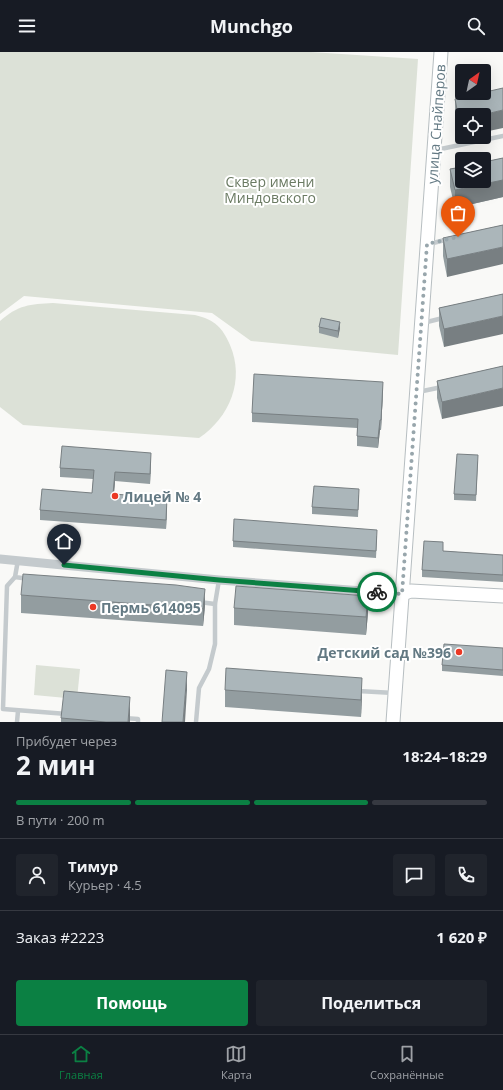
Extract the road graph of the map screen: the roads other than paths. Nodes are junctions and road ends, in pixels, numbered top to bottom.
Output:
1 (442, 52) edge
2 (503, 136) edge
3 (434, 151) junction
4 (458, 237) edge
5 (427, 244) junction
6 (451, 317) edge
7 (422, 323) junction
8 (445, 386) edge
9 (416, 392) junction
10 (0, 559) edge
11 (18, 560) junction
12 (15, 577) junction
13 (38, 580) edge
14 (219, 580) junction
15 (402, 594) junction
16 (503, 596) edge
17 (192, 601) edge
18 (215, 604) junction
19 (352, 690) edge
20 (395, 693) junction
21 (18, 711) junction
22 (74, 715) edge
23 (122, 718) edge
24 (17, 722) edge
25 (138, 722) edge
26 (196, 722) edge
27 (393, 722) edge

1 - 3 street, улица Снайперов
2 - 3 lane
3 - 5 street, улица Снайперов
4 - 5 lane
5 - 7 street, улица Снайперов
6 - 7 lane
7 - 9 street, улица Снайперов
8 - 9 lane
9 - 15 street, улица Снайперов
10 - 11 street
11 - 12 lane
11 - 14 street
12 - 13 lane
12 - 21 lane
14 - 15 street
14 - 18 lane
15 - 16 street
15 - 20 street, улица Снайперов
17 - 18 lane
18 - 26 lane
19 - 20 lane
20 - 27 street, улица Снайперов
21 - 22 lane
21 - 24 lane
23 - 25 lane

